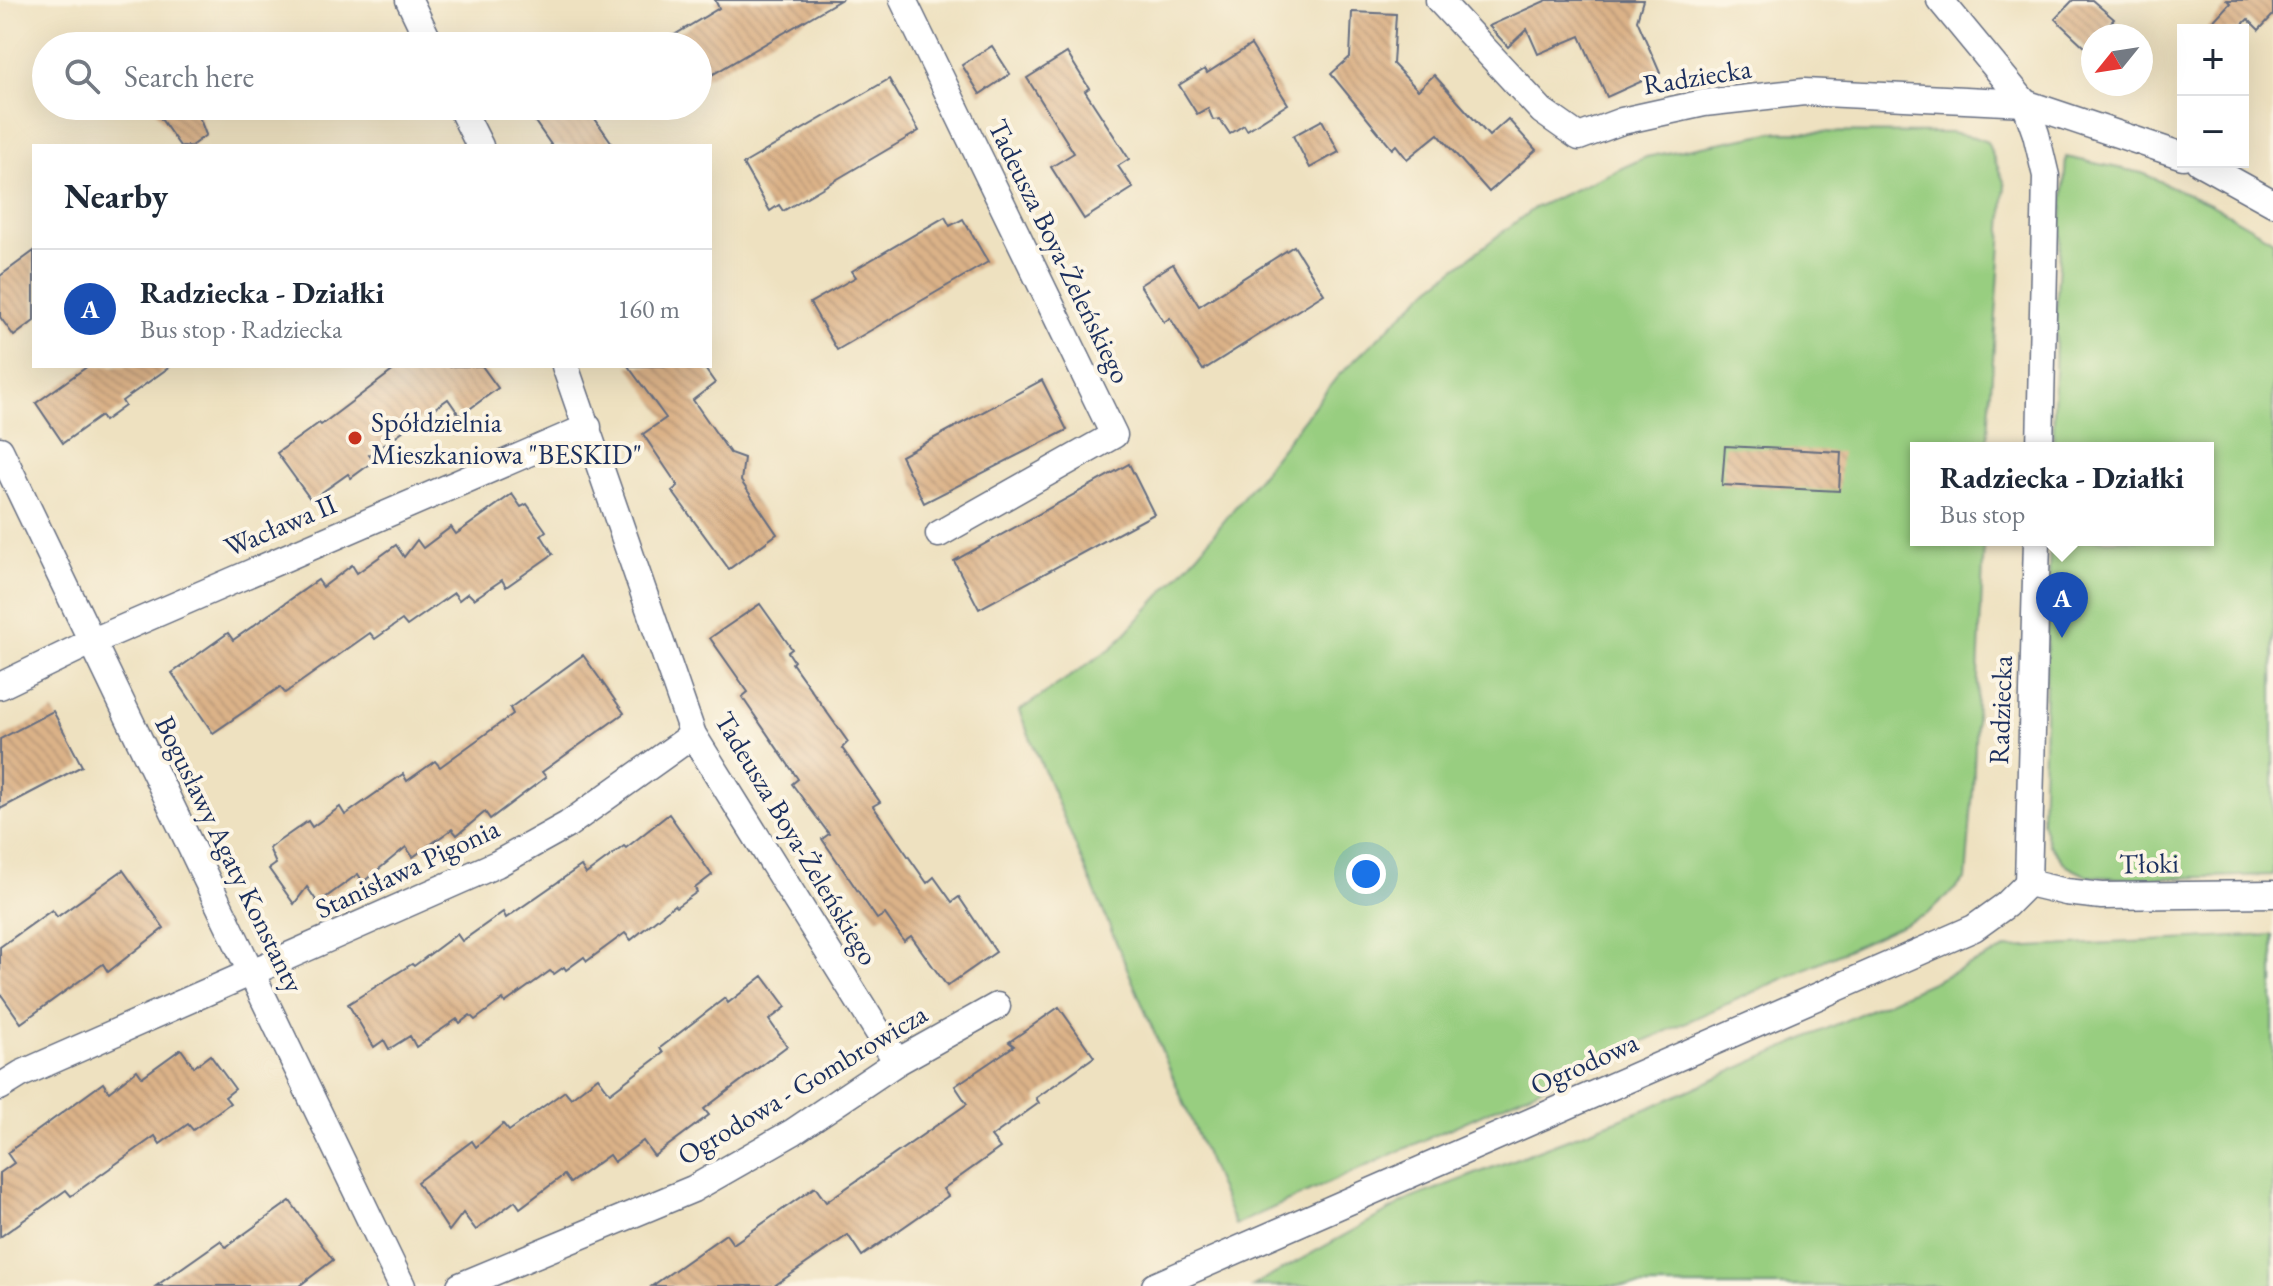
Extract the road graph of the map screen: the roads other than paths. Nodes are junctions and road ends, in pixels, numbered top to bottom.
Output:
1 (409, 0) edge
2 (903, 0) edge
3 (1439, 0) edge
4 (1940, 0) edge
5 (424, 32) edge
6 (2025, 103) junction
7 (467, 120) edge
8 (479, 144) edge
9 (2177, 154) edge
10 (2210, 168) edge
11 (2273, 203) edge
12 (566, 368) edge
13 (588, 427) junction
14 (2040, 442) edge
15 (0, 450) edge
16 (939, 534) dead end
17 (2037, 546) edge
18 (91, 642) junction
19 (0, 686) edge
20 (693, 735) junction
21 (2028, 883) junction
22 (2273, 894) edge
23 (253, 973) junction
24 (997, 1006) dead end
25 (897, 1062) junction
26 (0, 1087) edge
27 (402, 1286) edge
28 (460, 1286) edge
29 (1155, 1286) edge

1 - 5 street
2 - 16 street, Tadeusza Boya-Żeleńskiego
3 - 6 street, Radziecka
4 - 6 street
6 - 9 street
6 - 14 street
7 - 8 street
10 - 11 street
12 - 13 street, Tadeusza Boya-Żeleńskiego
13 - 18 street, Wacława II
13 - 20 street, Tadeusza Boya-Żeleńskiego
15 - 18 street, Bogusławy Agaty Konstanty
17 - 21 street, Radziecka
18 - 19 street, Wacława II
18 - 23 street, Bogusławy Agaty Konstanty
20 - 23 street, Stanisława Pigonia
20 - 25 street, Tadeusza Boya-Żeleńskiego
21 - 22 street, Tłoki
21 - 29 street, Ogrodowa
23 - 26 street, Stanisława Pigonia
23 - 27 street, Bogusławy Agaty Konstanty
24 - 25 street, Ogrodowa - Gombrowicza
25 - 28 street, Ogrodowa - Gombrowicza

